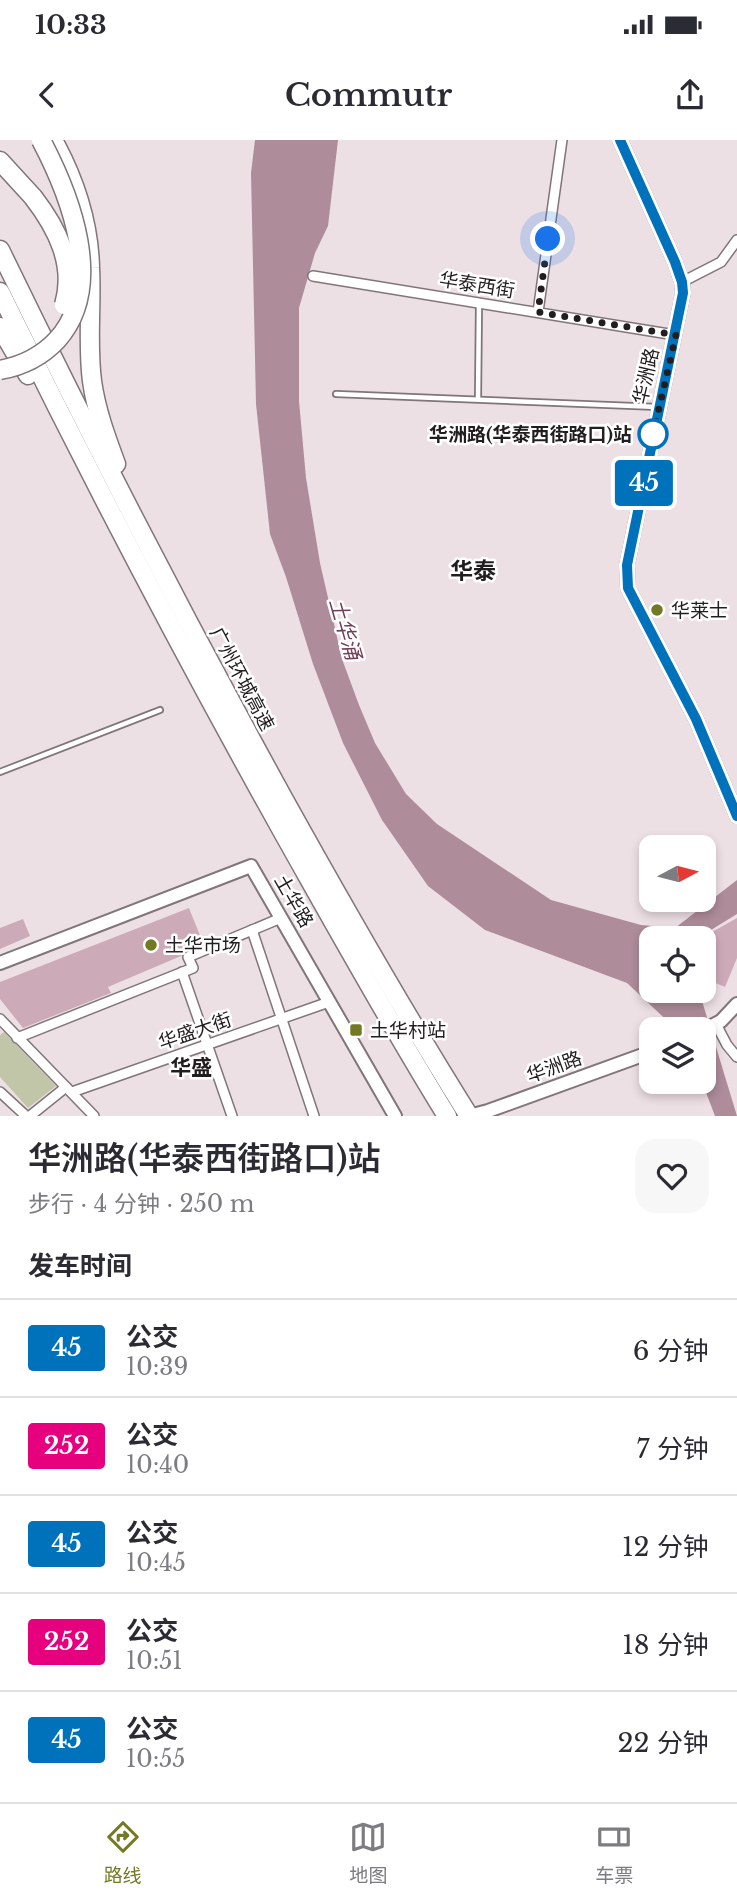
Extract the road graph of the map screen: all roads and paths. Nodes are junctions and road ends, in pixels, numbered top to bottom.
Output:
1 (41, 140) edge
2 (53, 140) edge
3 (562, 140) edge
4 (620, 140) edge
5 (0, 161) edge
6 (737, 240) edge
7 (0, 250) edge
8 (313, 276) dead end
9 (682, 282) junction
10 (0, 292) edge
11 (479, 303) junction
12 (538, 312) junction
13 (0, 327) edge
14 (676, 335) junction
15 (0, 358) edge
16 (0, 370) edge
17 (336, 394) dead end
18 (478, 399) junction
19 (659, 407) junction
20 (178, 605) junction
21 (165, 619) junction
22 (160, 710) dead end
23 (0, 772) edge
24 (737, 816) edge
25 (281, 918) junction
26 (252, 930) junction
27 (0, 963) edge
28 (182, 972) junction
29 (329, 1002) junction
30 (737, 1004) edge
31 (0, 1019) edge
32 (282, 1019) junction
33 (716, 1023) edge
34 (716, 1033) edge
35 (17, 1038) junction
36 (208, 1045) junction
37 (639, 1056) edge
38 (737, 1057) edge
39 (439, 1086) junction
40 (69, 1090) junction
41 (0, 1093) edge
42 (28, 1116) edge
43 (94, 1116) edge
44 (232, 1116) edge
45 (314, 1116) edge
46 (395, 1116) edge
47 (447, 1116) edge
48 (469, 1116) edge

1 - 16 highway, bridge
2 - 20 highway
3 - 12 street
4 - 9 main road, 华洲路
5 - 15 highway, bridge
6 - 9 street
7 - 20 highway, 广州环城高速
8 - 11 street, 华泰西街
9 - 14 main road, 华洲路
10 - 21 highway, 广州环城高速
11 - 12 street, 华泰西街
11 - 18 lane
12 - 14 street, 华泰西街
13 - 21 highway
14 - 19 main road, 华洲路
17 - 18 lane
18 - 19 lane
19 - 24 main road, 华洲路
20 - 39 highway, 广州环城高速
21 - 39 highway, 广州环城高速
22 - 23 lane
25 - 26 street
25 - 27 main road, 土华路
25 - 29 main road, 土华路
26 - 28 street
26 - 32 street
28 - 35 street
28 - 36 street
29 - 32 street, 华盛大街
29 - 46 main road, 土华路
30 - 33 main road
31 - 35 street
32 - 36 street, 华盛大街
32 - 45 street
34 - 38 street
35 - 40 street
36 - 40 street, 华盛大街
36 - 44 street
37 - 48 main road, 华洲路
39 - 47 highway, 广州环城高速
39 - 48 highway, 广州环城高速
40 - 42 street, 华盛大街
40 - 43 street
41 - 42 street

